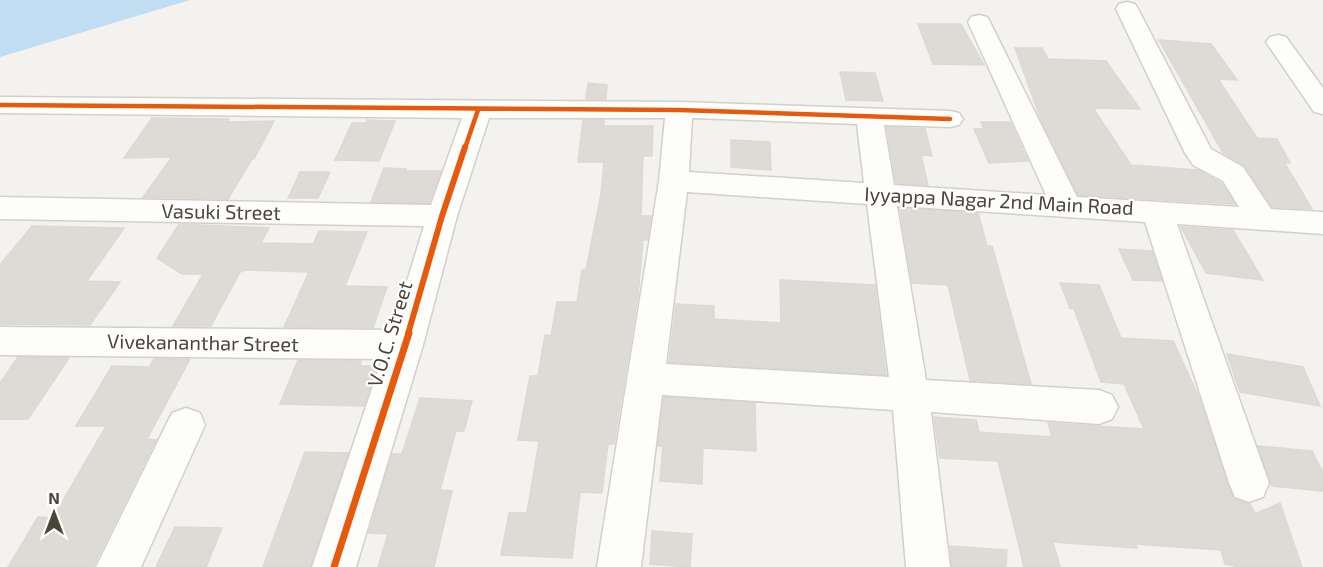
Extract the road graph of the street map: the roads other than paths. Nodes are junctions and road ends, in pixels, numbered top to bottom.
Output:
1 (1127, 9) dead end
2 (979, 22) dead end
3 (1278, 42) dead end
4 (0, 105) edge
5 (1323, 106) edge
6 (679, 110) junction
7 (478, 111) junction
8 (868, 116) junction
9 (950, 119) dead end
10 (674, 181) junction
11 (882, 194) junction
12 (1066, 205) junction
13 (0, 208) edge
14 (1157, 211) junction
15 (442, 216) junction
16 (1261, 218) junction
17 (1323, 223) edge
18 (0, 341) edge
19 (405, 345) junction
20 (646, 378) junction
21 (910, 395) junction
22 (1099, 407) dead end
23 (186, 425) dead end
24 (1249, 483) dead end
25 (118, 567) edge
26 (334, 567) edge
27 (619, 567) edge
28 (928, 567) edge

1 - 16 street
2 - 12 street
3 - 5 street
4 - 7 street
6 - 7 street
6 - 8 street
6 - 10 street
7 - 15 street, V.O.C. Street
8 - 9 street
8 - 11 street
10 - 11 street, Iyyappa Nagar 2nd Main Road
10 - 20 street
11 - 12 street, Iyyappa Nagar 2nd Main Road
11 - 21 street
12 - 14 street, Iyyappa Nagar 2nd Main Road
13 - 15 street, Vasuki Street
14 - 16 street, Iyyappa Nagar 2nd Main Road
14 - 24 street
15 - 19 street, V.O.C. Street
16 - 17 street, Iyyappa Nagar 2nd Main Road
18 - 19 street, Vivekananthar Street
19 - 26 street, V.O.C. Street
20 - 21 street
20 - 27 street
21 - 22 street
21 - 28 street
23 - 25 street

